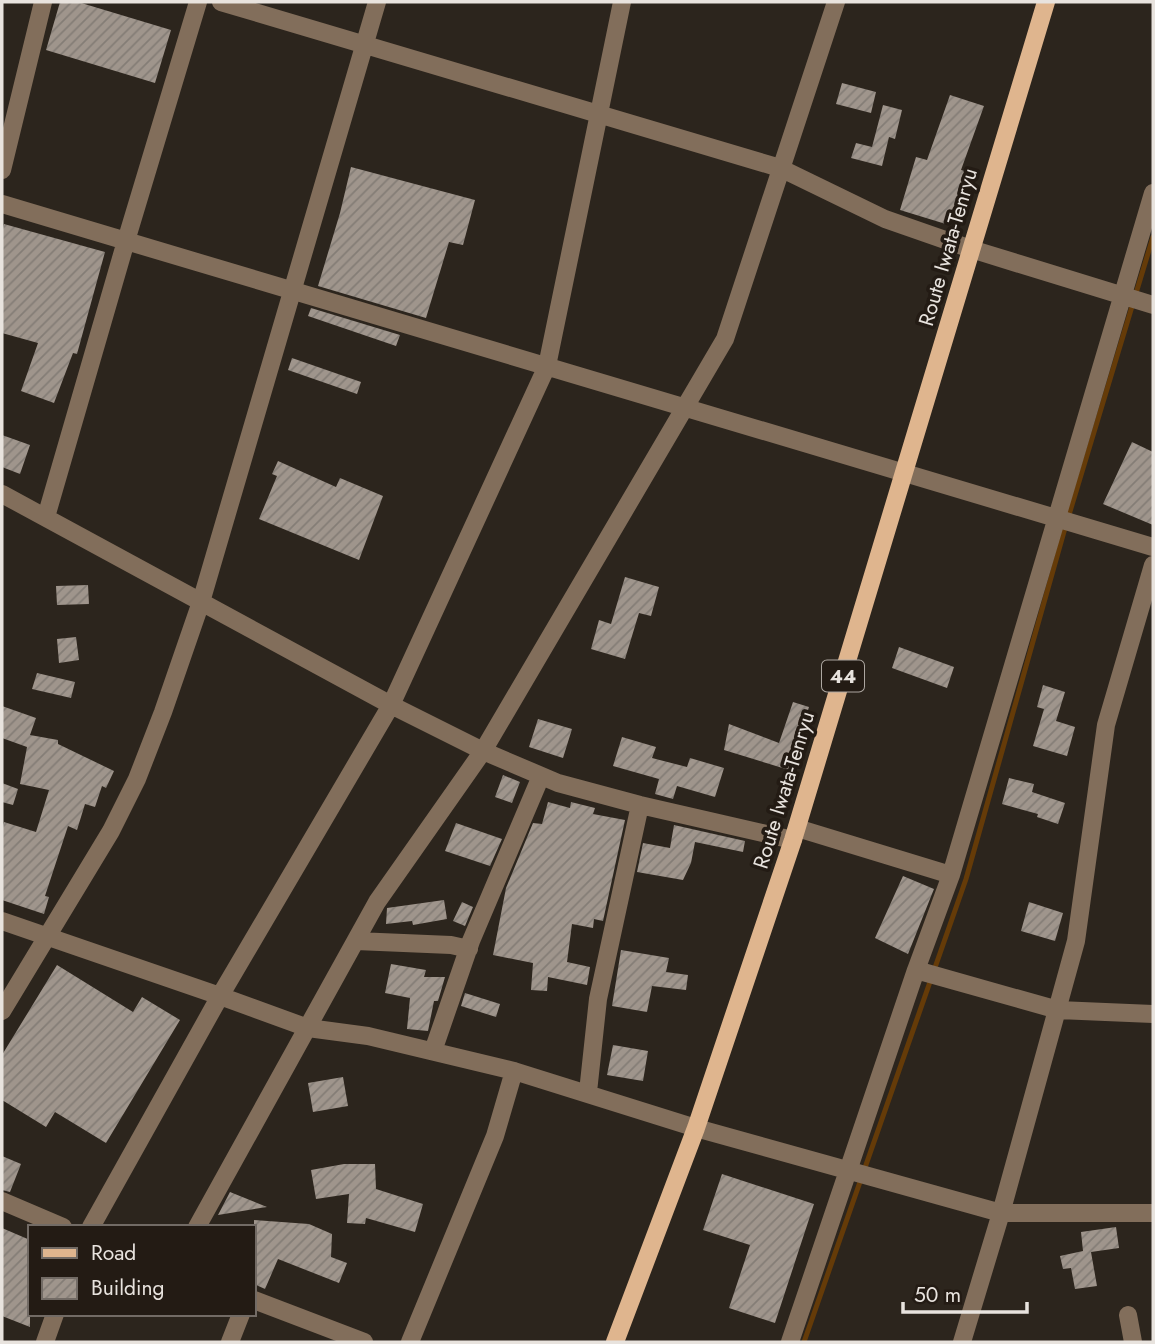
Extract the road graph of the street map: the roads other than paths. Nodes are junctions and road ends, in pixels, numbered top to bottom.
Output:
1 (43, 2) edge
2 (198, 2) edge
3 (221, 2) edge
4 (377, 2) edge
5 (622, 2) edge
6 (836, 2) edge
7 (1046, 2) edge
8 (365, 44) junction
9 (598, 113) junction
10 (780, 168) junction
11 (2, 170) edge
12 (1153, 193) edge
13 (2, 204) edge
14 (126, 241) junction
15 (971, 249) junction
16 (293, 291) junction
17 (1123, 294) junction
18 (1153, 304) edge
19 (547, 366) junction
20 (686, 407) junction
21 (905, 473) junction
22 (2, 494) edge
23 (46, 517) junction
24 (1057, 517) junction
25 (1153, 547) edge
26 (1153, 565) edge
27 (201, 602) junction
28 (391, 705) junction
29 (483, 751) junction
30 (541, 776) junction
31 (640, 805) junction
32 (795, 834) junction
33 (951, 875) junction
34 (2, 921) edge
35 (49, 937) junction
36 (356, 941) junction
37 (469, 949) junction
38 (916, 970) junction
39 (220, 996) junction
40 (1058, 1010) junction
41 (2, 1012) edge
42 (1153, 1014) edge
43 (307, 1028) junction
44 (433, 1051) junction
45 (514, 1071) junction
46 (588, 1092) junction
47 (696, 1128) junction
48 (848, 1169) junction
49 (2, 1201) edge
50 (1001, 1213) junction
51 (1153, 1213) edge
52 (58, 1225) edge
53 (92, 1225) edge
54 (198, 1225) edge
55 (256, 1301) edge
56 (1128, 1315) dead end
57 (54, 1316) edge
58 (240, 1316) edge
59 (45, 1342) edge
60 (230, 1342) edge
61 (364, 1342) edge
62 (410, 1342) edge
63 (615, 1342) edge
64 (790, 1342) edge
65 (962, 1342) edge
66 (1133, 1342) edge

1 - 11 street
2 - 14 street
3 - 8 street
4 - 8 street
5 - 9 street
6 - 10 street
7 - 15 main road, Route Iwata-Tenryu / 44
8 - 9 street
8 - 16 street
9 - 10 street
9 - 19 street
10 - 15 street
10 - 20 street
12 - 17 street
13 - 14 street
14 - 16 street
14 - 23 street
15 - 17 street
15 - 21 main road, Route Iwata-Tenryu / 44
16 - 19 street
16 - 27 street
17 - 18 street
17 - 24 street
19 - 20 street
19 - 28 street
20 - 21 street
20 - 29 street
21 - 24 street
21 - 32 main road, Route Iwata-Tenryu / 44
22 - 23 street
23 - 27 street
24 - 25 street
24 - 33 street
26 - 40 street
27 - 28 street
27 - 35 street
28 - 29 street
28 - 39 street
29 - 30 street
29 - 36 street
30 - 31 street
30 - 37 street
31 - 32 street
31 - 46 street
32 - 33 street
32 - 47 main road, Route Iwata-Tenryu / 44
33 - 38 street
34 - 35 street
35 - 39 street
35 - 41 street
36 - 37 street
36 - 43 street
37 - 44 street
38 - 40 street
38 - 48 street
39 - 43 street
39 - 53 street
40 - 42 street
40 - 50 street
43 - 44 street
43 - 54 street
44 - 45 street
45 - 46 street
45 - 62 street
46 - 47 street
47 - 48 street
47 - 63 main road, Route Iwata-Tenryu / 44
48 - 50 street
48 - 64 street
49 - 52 street
50 - 51 street
50 - 65 street
55 - 61 street
56 - 66 street
57 - 59 street
58 - 60 street

